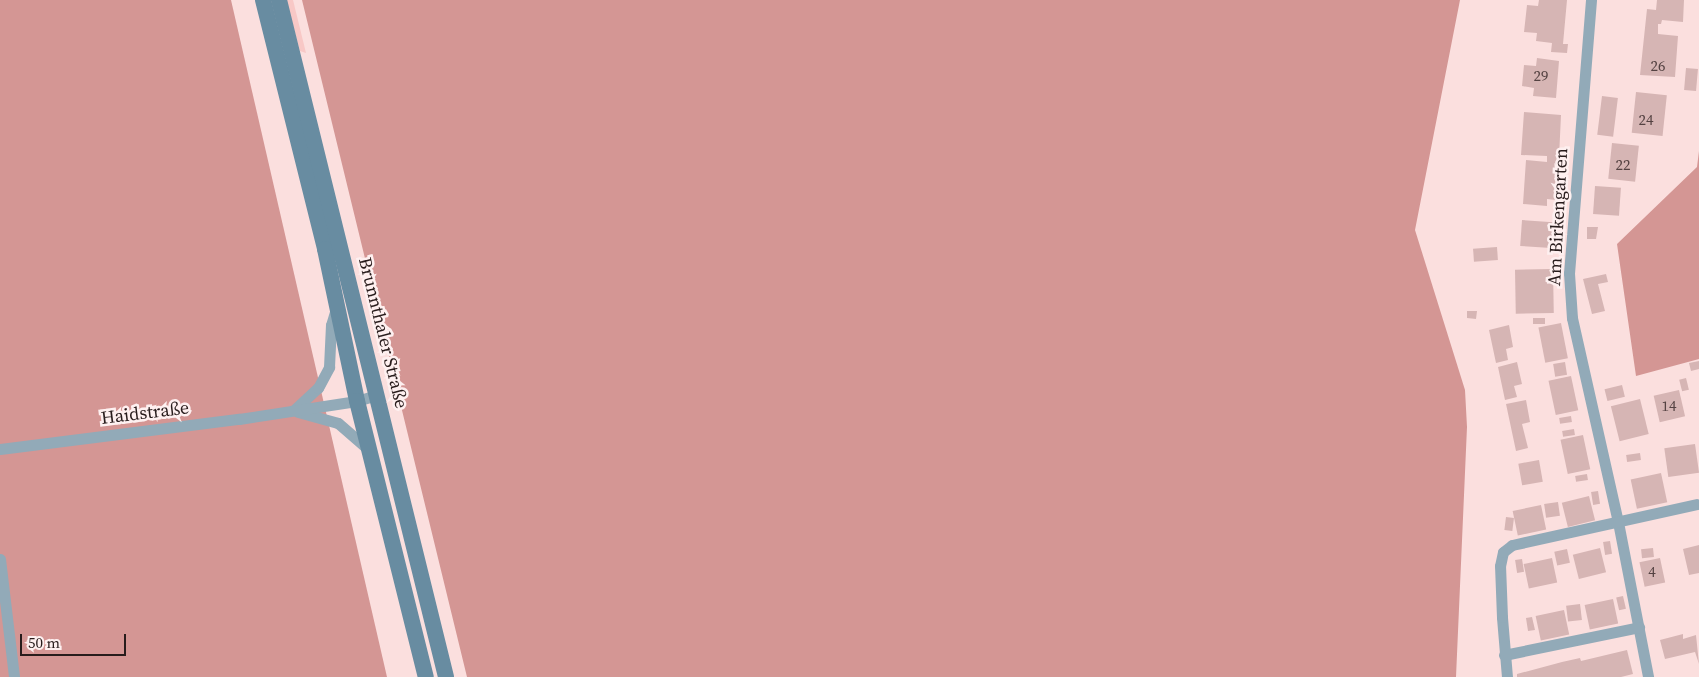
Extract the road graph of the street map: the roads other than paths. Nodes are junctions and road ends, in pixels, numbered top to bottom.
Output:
1 (263, 0) edge
2 (279, 0) edge
3 (1591, 0) edge
4 (336, 309) junction
5 (378, 395) junction
6 (356, 400) junction
7 (294, 410) junction
8 (0, 449) edge
9 (369, 450) junction
10 (1697, 504) dead end
11 (1618, 522) junction
12 (0, 559) edge
13 (1639, 627) junction
14 (1504, 655) junction
15 (14, 677) edge
16 (426, 677) edge
17 (446, 677) edge
18 (1507, 677) edge
19 (1648, 677) edge

1 - 4 main road
2 - 5 main road, Brunnthaler Straße
3 - 11 street, Am Birkengarten
4 - 6 main road
4 - 7 street
5 - 6 street, Haidstraße
5 - 17 main road, Brunnthaler Straße
6 - 7 street, Haidstraße
6 - 9 main road
7 - 8 street, Haidstraße
7 - 9 street, Haidstraße
9 - 16 main road
10 - 11 street
11 - 13 street, Am Birkengarten
11 - 14 street
12 - 15 street
13 - 14 street
13 - 19 street, Am Birkengarten
14 - 18 street

